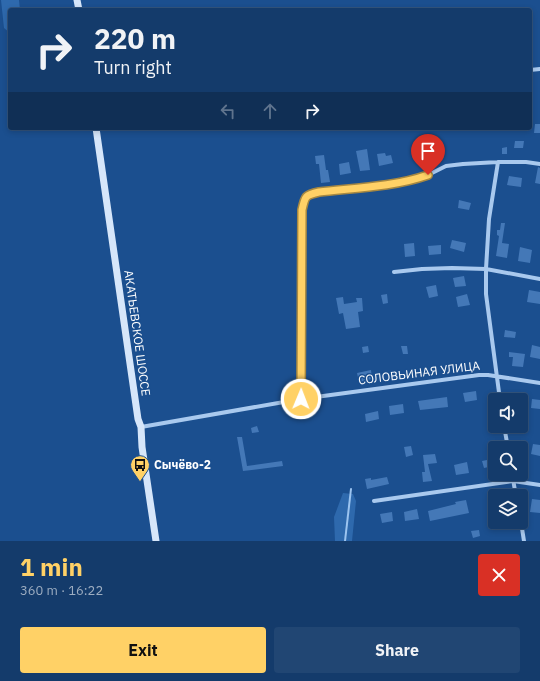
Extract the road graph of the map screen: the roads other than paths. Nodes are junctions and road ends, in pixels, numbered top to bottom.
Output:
1 (96, 130) edge
2 (498, 162) junction
3 (540, 164) edge
4 (486, 269) junction
5 (394, 272) dead end
6 (540, 279) edge
7 (497, 376) junction
8 (540, 383) edge
9 (499, 393) edge
10 (301, 399) junction
11 (141, 426) junction
12 (513, 481) junction
13 (540, 485) edge
14 (515, 489) edge
15 (374, 501) dead end
16 (522, 529) edge
17 (156, 541) edge
18 (524, 541) edge

1 - 11 street, АКАТЬЕВСКОЕ ШОССЕ
2 - 3 street
2 - 4 street
2 - 10 street
4 - 5 street
4 - 6 street
4 - 7 street
7 - 8 street, СОЛОВЬИНАЯ УЛИЦА
7 - 9 street
7 - 10 street, СОЛОВЬИНАЯ УЛИЦА
10 - 11 street, СОЛОВЬИНАЯ УЛИЦА
11 - 17 street, АКАТЬЕВСКОЕ ШОССЕ
12 - 13 street
12 - 14 street
12 - 15 street
16 - 18 street

